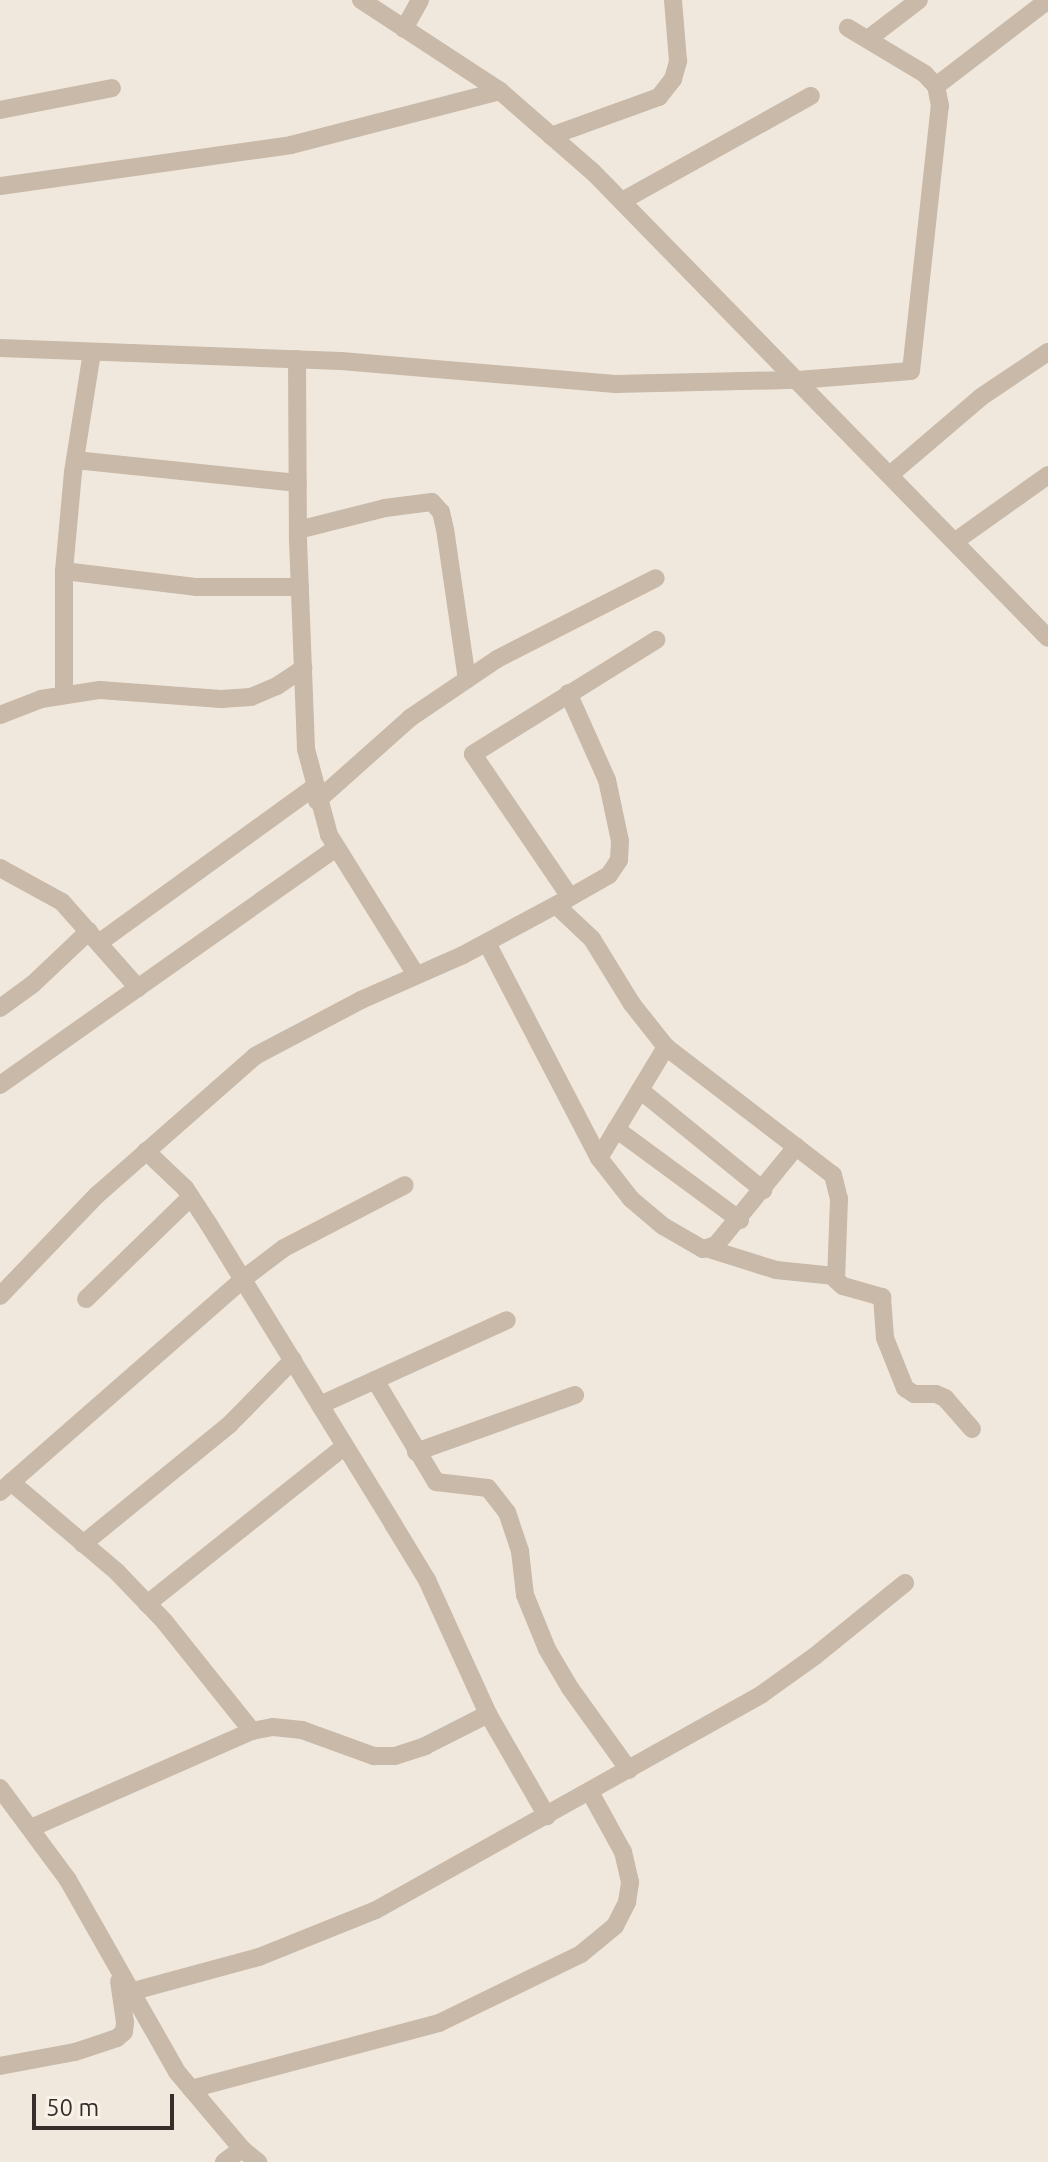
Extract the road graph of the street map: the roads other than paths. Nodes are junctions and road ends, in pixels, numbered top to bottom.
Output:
1 (361, 0) edge
2 (420, 0) edge
3 (673, 0) edge
4 (919, 0) edge
5 (1048, 0) edge
6 (848, 28) dead end
7 (404, 29) junction
8 (868, 39) junction
9 (936, 86) junction
10 (112, 88) dead end
11 (500, 91) junction
12 (811, 96) dead end
13 (0, 110) edge
14 (551, 136) junction
15 (0, 186) edge
16 (622, 201) junction
17 (0, 348) edge
18 (92, 352) junction
19 (1048, 352) edge
20 (297, 359) junction
21 (798, 380) junction
22 (75, 460) junction
23 (891, 474) junction
24 (1048, 475) edge
25 (298, 483) junction
26 (298, 530) junction
27 (957, 540) junction
28 (64, 571) junction
29 (656, 578) dead end
30 (300, 587) junction
31 (1048, 638) edge
32 (656, 640) dead end
33 (304, 668) junction
34 (467, 679) junction
35 (568, 693) junction
36 (64, 694) junction
37 (0, 715) edge
38 (315, 794) junction
39 (336, 848) junction
40 (0, 868) edge
41 (562, 902) junction
42 (95, 936) junction
43 (487, 943) junction
44 (416, 975) junction
45 (138, 988) junction
46 (0, 1008) edge
47 (666, 1047) junction
48 (0, 1085) edge
49 (640, 1090) junction
50 (616, 1129) junction
51 (796, 1147) junction
52 (146, 1151) junction
53 (599, 1158) junction
54 (405, 1185) dead end
55 (763, 1190) junction
56 (191, 1197) junction
57 (740, 1220) junction
58 (709, 1249) junction
59 (835, 1276) junction
60 (243, 1279) junction
61 (0, 1296) edge
62 (86, 1299) dead end
63 (507, 1320) dead end
64 (293, 1360) junction
65 (375, 1380) junction
66 (575, 1395) dead end
67 (320, 1405) junction
68 (972, 1429) dead end
69 (344, 1447) junction
70 (416, 1452) junction
71 (6, 1487) edge
72 (83, 1544) junction
73 (905, 1583) dead end
74 (147, 1604) junction
75 (488, 1714) junction
76 (252, 1731) junction
77 (629, 1770) junction
78 (0, 1788) edge
79 (590, 1792) junction
80 (547, 1816) junction
81 (31, 1828) junction
82 (117, 1967) junction
83 (130, 1992) junction
84 (0, 2066) edge
85 (191, 2089) junction
86 (242, 2149) junction
87 (224, 2162) edge
88 (258, 2162) edge

1 - 7 street
2 - 7 street
3 - 14 street
4 - 8 street
5 - 9 street
6 - 8 street
7 - 11 street
8 - 9 street
9 - 21 street
10 - 13 street
11 - 14 street
11 - 15 street
12 - 16 street
14 - 16 street
16 - 21 street
17 - 18 street
18 - 20 street
18 - 22 street
19 - 23 street
20 - 21 street
20 - 25 street
21 - 23 street
22 - 25 street
22 - 28 street
23 - 27 street
24 - 27 street
25 - 26 street
26 - 30 street
26 - 34 street
27 - 31 street
28 - 30 street
28 - 36 street
29 - 34 street
30 - 33 street
32 - 35 street
33 - 36 street
33 - 38 street
34 - 38 street
35 - 41 street
35 - 41 street
36 - 37 street
38 - 39 street
38 - 42 street
39 - 44 street
39 - 45 street
40 - 42 street
41 - 43 street
41 - 47 street
42 - 45 street
42 - 46 street
43 - 44 street
43 - 53 street
44 - 52 street
45 - 48 street
47 - 49 street
47 - 51 street
49 - 50 street
49 - 55 street
50 - 53 street
50 - 57 street
51 - 55 street
51 - 59 street
52 - 56 street
52 - 61 street
53 - 58 street
54 - 60 street
55 - 57 street
56 - 60 street
56 - 62 street
57 - 58 street
58 - 59 street
59 - 68 street
60 - 64 street
60 - 71 street
63 - 65 street
64 - 67 street
64 - 72 street
65 - 67 street
65 - 70 street
66 - 70 street
67 - 69 street
69 - 74 street
69 - 75 street
70 - 77 street
71 - 72 street
72 - 74 street
73 - 77 street
74 - 76 street
75 - 76 street
75 - 80 street
76 - 81 street
77 - 79 street
78 - 81 street
79 - 80 street
79 - 85 street
80 - 83 street
81 - 82 street
82 - 83 street
82 - 84 street
83 - 85 street
85 - 86 street
86 - 87 street
86 - 88 street

